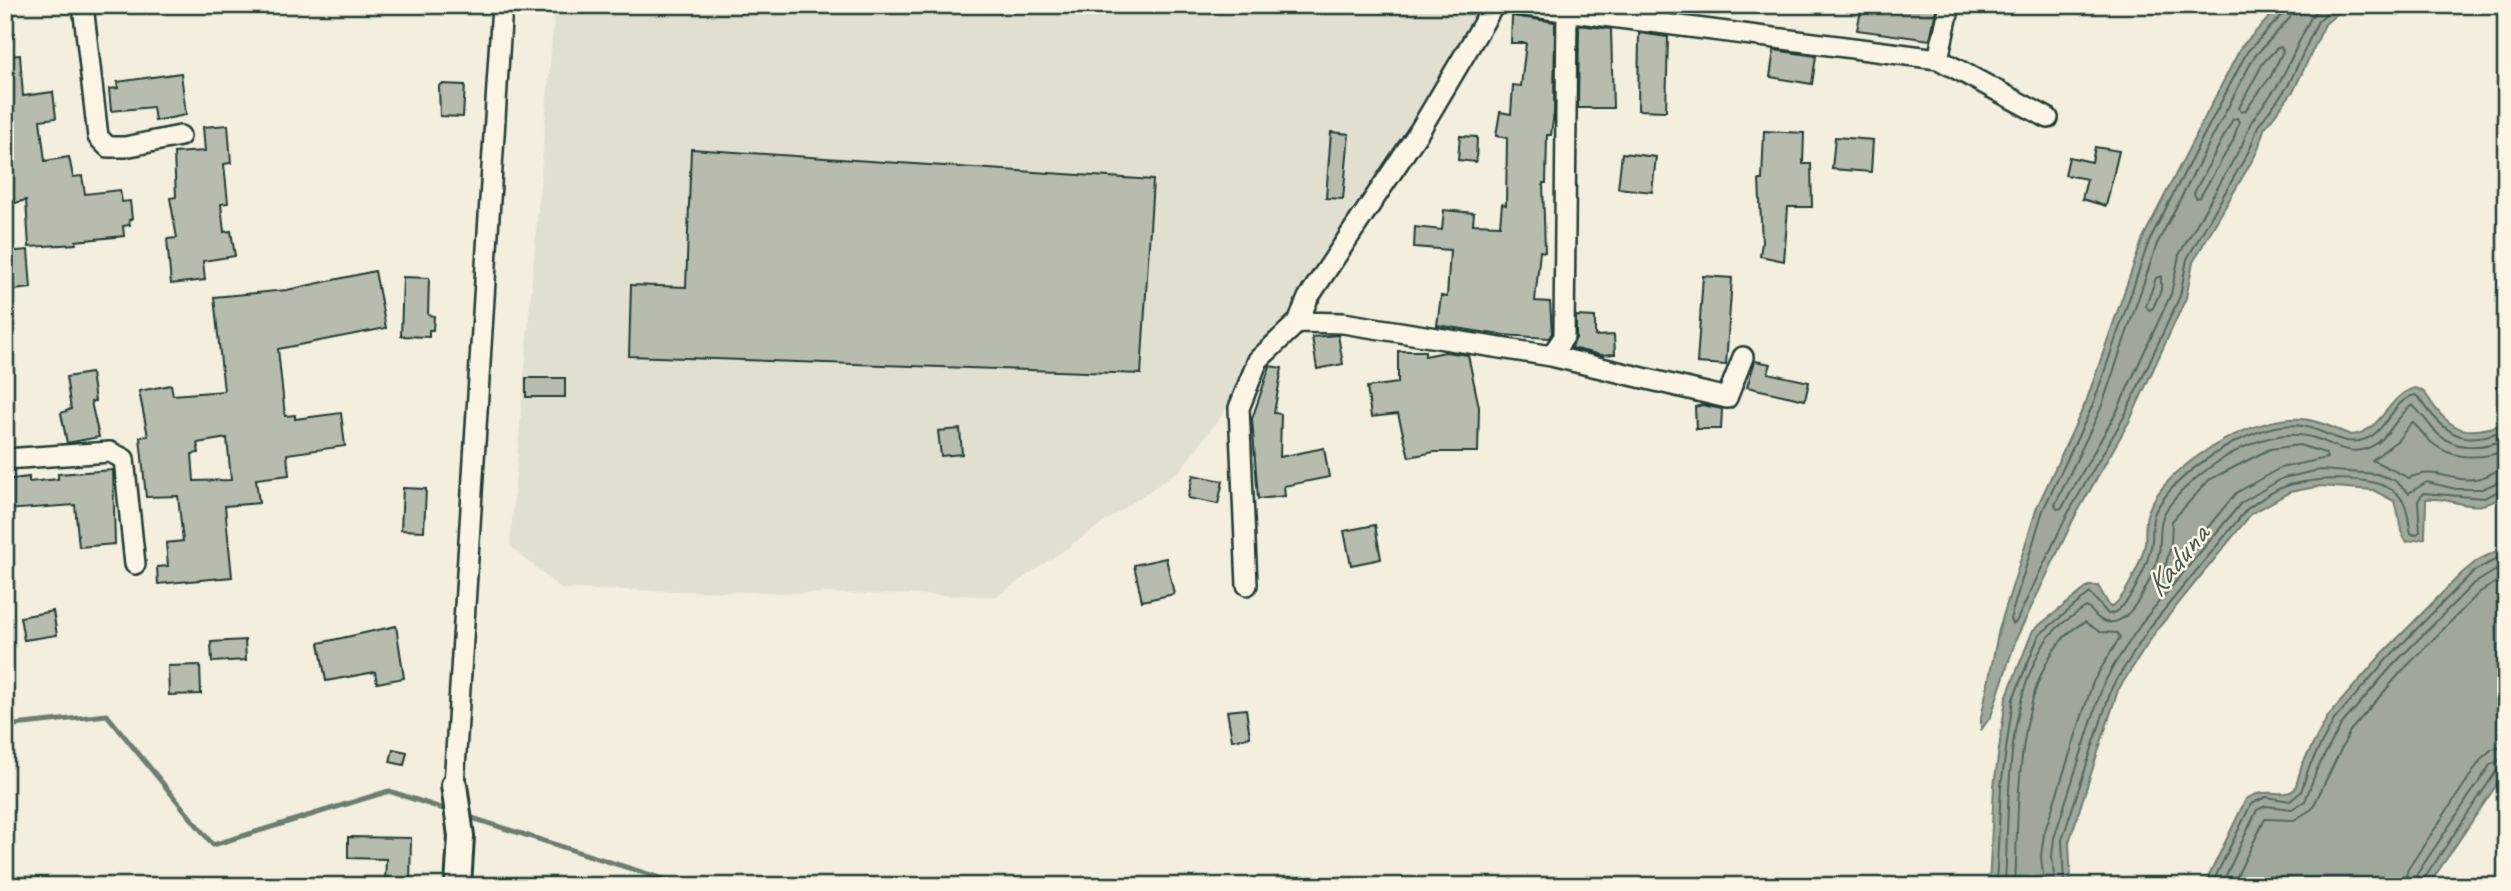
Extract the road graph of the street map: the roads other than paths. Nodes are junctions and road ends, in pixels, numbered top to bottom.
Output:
1 (83, 5) edge
2 (502, 5) edge
3 (1494, 5) edge
4 (1517, 5) edge
5 (1950, 5) edge
6 (1567, 7) edge
7 (1938, 58) junction
8 (2048, 118) dead end
9 (180, 136) dead end
10 (1298, 322) junction
11 (1551, 356) junction
12 (1743, 357) dead end
13 (5, 459) edge
14 (135, 564) dead end
15 (1247, 585) dead end
16 (454, 785) joint
17 (458, 886) edge

1 - 9 street
2 - 16 street
3 - 10 street
4 - 6 street
5 - 7 street
6 - 7 street
6 - 11 street
7 - 8 street
10 - 11 street
10 - 15 street
11 - 12 street
13 - 14 street
16 - 17 street

